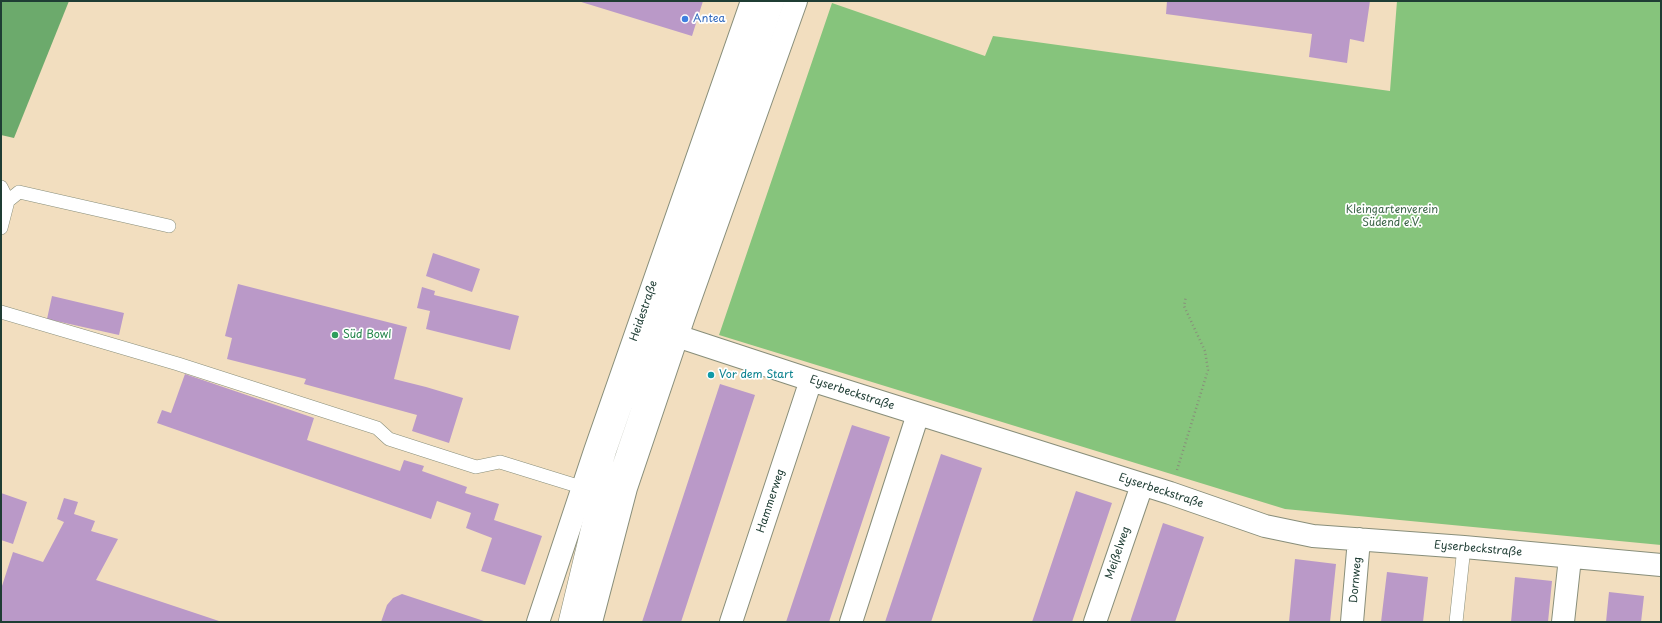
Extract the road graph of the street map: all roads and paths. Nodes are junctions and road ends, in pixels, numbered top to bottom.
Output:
1 (752, 1) edge
2 (766, 1) edge
3 (778, 1) edge
4 (796, 1) edge
5 (1, 187) edge
6 (8, 201) junction
7 (169, 226) dead end
8 (1, 228) edge
9 (1186, 296) dead end
10 (1, 312) edge
11 (677, 336) junction
12 (811, 380) junction
13 (918, 414) junction
14 (1142, 485) junction
15 (584, 488) junction
16 (1170, 493) junction
17 (1360, 539) junction
18 (1464, 547) junction
19 (1570, 558) junction
20 (1661, 565) edge
21 (538, 622) edge
22 (565, 622) edge
23 (578, 622) edge
24 (591, 622) edge
25 (730, 622) edge
26 (851, 622) edge
27 (1095, 622) edge
28 (1352, 622) edge
29 (1456, 622) edge
30 (1563, 622) edge

1 - 15 street, Heidestraße
2 - 22 lane
3 - 23 lane
4 - 11 street
5 - 6 lane
6 - 7 lane
6 - 8 lane
9 - 16 path
10 - 15 lane
11 - 12 street, Eyserbeckstraße
11 - 24 street
12 - 13 street, Eyserbeckstraße
12 - 25 street, Hammerweg
13 - 14 street, Eyserbeckstraße
13 - 26 street
14 - 16 street, Eyserbeckstraße
14 - 27 street, Meißelweg
15 - 21 street, Heidestraße
16 - 17 street, Eyserbeckstraße
17 - 18 street, Eyserbeckstraße
17 - 28 street, Dornweg
18 - 19 street, Eyserbeckstraße
18 - 29 lane
19 - 20 street, Eyserbeckstraße
19 - 30 street

